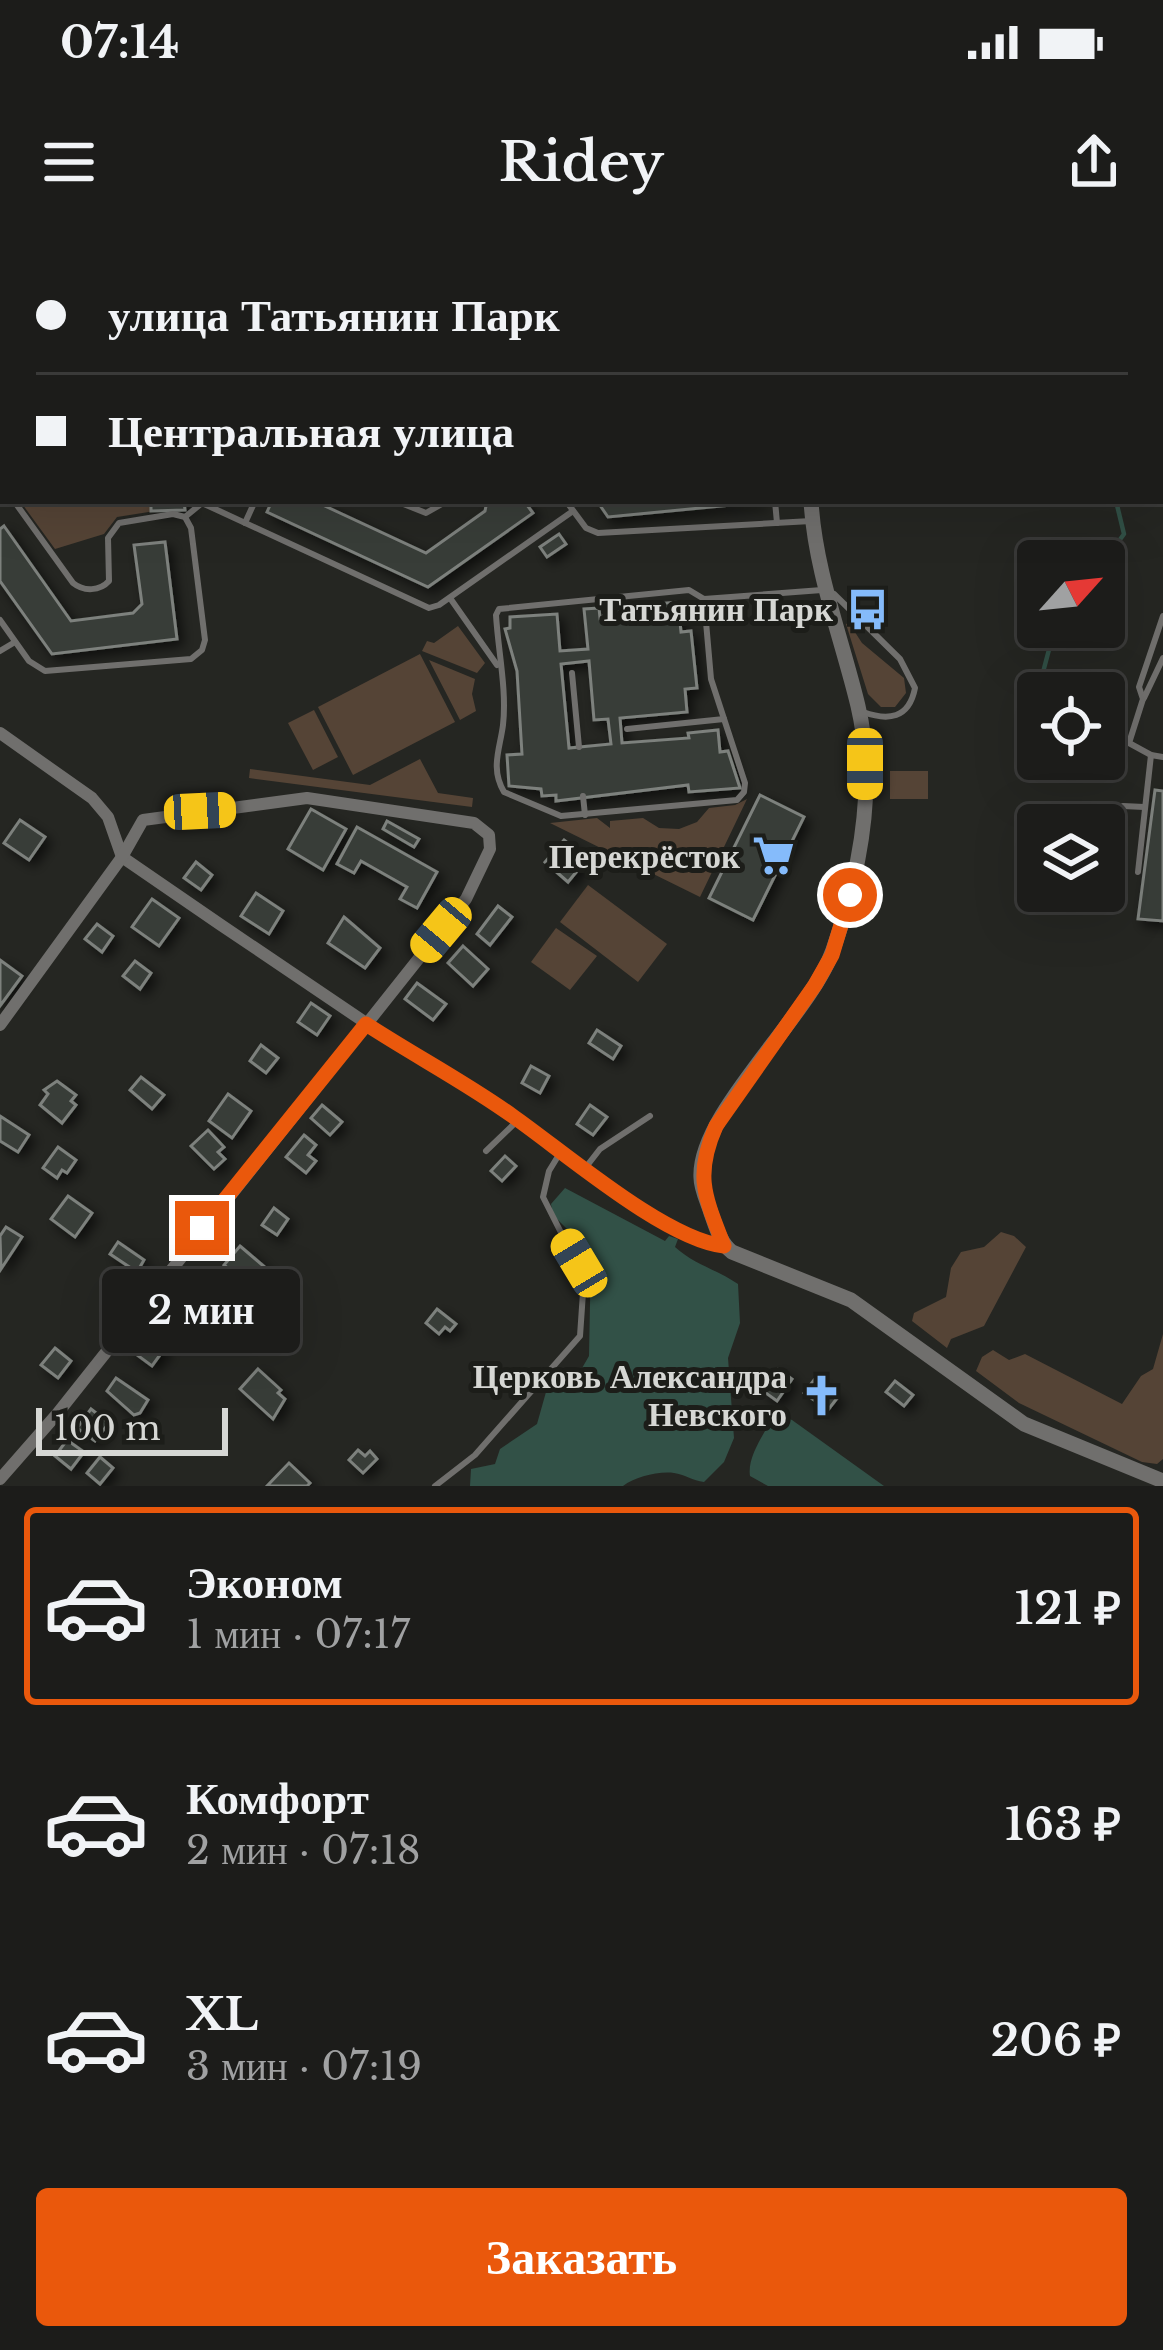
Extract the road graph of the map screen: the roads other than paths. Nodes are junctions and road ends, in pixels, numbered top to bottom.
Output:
1 (16, 504) edge
2 (201, 504) edge
3 (204, 504) edge
4 (254, 504) edge
5 (404, 504) edge
6 (442, 504) edge
7 (568, 504) edge
8 (775, 504) edge
9 (811, 504) edge
10 (573, 511) junction
11 (184, 517) junction
12 (812, 521) junction
13 (245, 523) junction
14 (777, 523) junction
15 (828, 589) junction
16 (450, 598) junction
17 (704, 598) junction
18 (1163, 616) edge
19 (0, 620) edge
20 (15, 642) junction
21 (0, 651) edge
22 (1163, 658) edge
23 (499, 669) junction
24 (572, 673) dead end
25 (1143, 699) junction
26 (859, 711) junction
27 (724, 718) junction
28 (628, 729) dead end
29 (0, 733) edge
30 (579, 747) dead end
31 (1151, 755) junction
32 (1163, 757) edge
33 (583, 796) dead end
34 (1125, 806) edge
35 (1144, 807) junction
36 (585, 815) junction
37 (122, 857) junction
38 (1138, 872) dead end
39 (366, 1024) junction
40 (0, 1025) edge
41 (650, 1116) dead end
42 (518, 1119) junction
43 (486, 1151) dead end
44 (560, 1154) junction
45 (583, 1169) junction
46 (724, 1246) junction
47 (0, 1479) edge
48 (1163, 1480) edge
49 (435, 1486) edge

1 - 11 lane
2 - 11 lane
3 - 13 lane
4 - 13 lane
5 - 6 lane
7 - 10 lane
8 - 14 lane
9 - 12 street
10 - 14 lane
10 - 16 lane
11 - 20 lane
12 - 14 lane
12 - 15 street
13 - 16 lane
15 - 17 lane
15 - 26 street
15 - 26 lane
16 - 23 lane
17 - 23 lane
17 - 27 lane
18 - 25 lane
19 - 20 lane
20 - 21 lane
22 - 25 lane
23 - 36 lane
24 - 30 lane
25 - 31 lane
26 - 46 street
27 - 28 lane
27 - 36 lane
29 - 37 street
31 - 32 lane
31 - 35 lane
33 - 36 lane
34 - 35 lane
35 - 38 lane
37 - 39 street
37 - 39 street
37 - 40 street
39 - 42 street
39 - 47 street
41 - 45 lane
42 - 43 lane
42 - 44 street
44 - 45 street
44 - 49 lane
45 - 46 street
46 - 48 street

